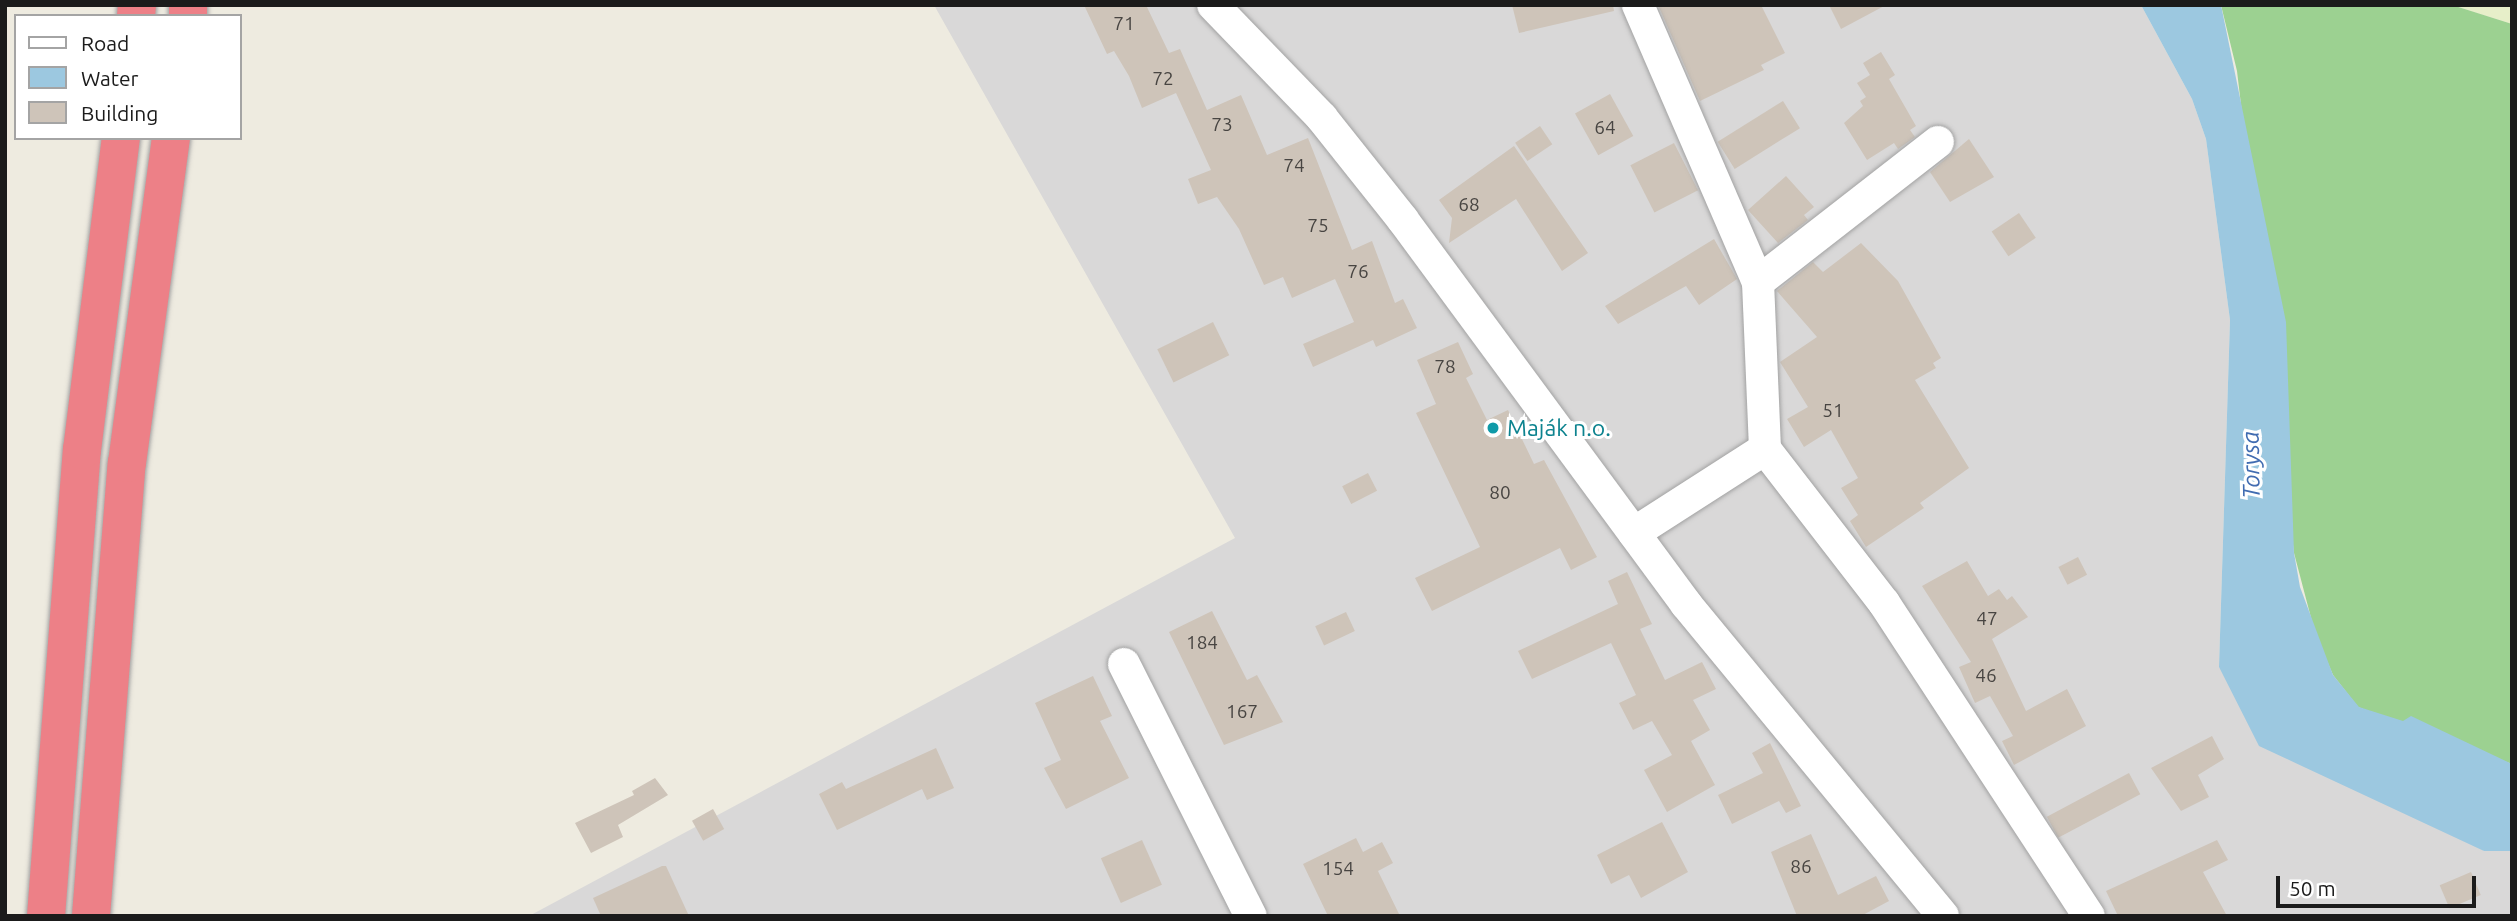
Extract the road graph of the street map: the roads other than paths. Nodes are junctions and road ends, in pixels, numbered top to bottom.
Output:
1 (1213, 5) edge
2 (1638, 5) edge
3 (121, 140) edge
4 (171, 140) edge
5 (1938, 142) dead end
6 (1758, 282) junction
7 (1765, 449) junction
8 (1634, 533) junction
9 (1124, 664) dead end
10 (46, 916) edge
11 (91, 916) edge
12 (1251, 916) edge
13 (1943, 916) edge
14 (2089, 916) edge

1 - 8 street
2 - 6 street
3 - 10 highway
4 - 11 highway
5 - 6 street
6 - 7 street
7 - 8 street
7 - 14 street
8 - 13 street
9 - 12 street

